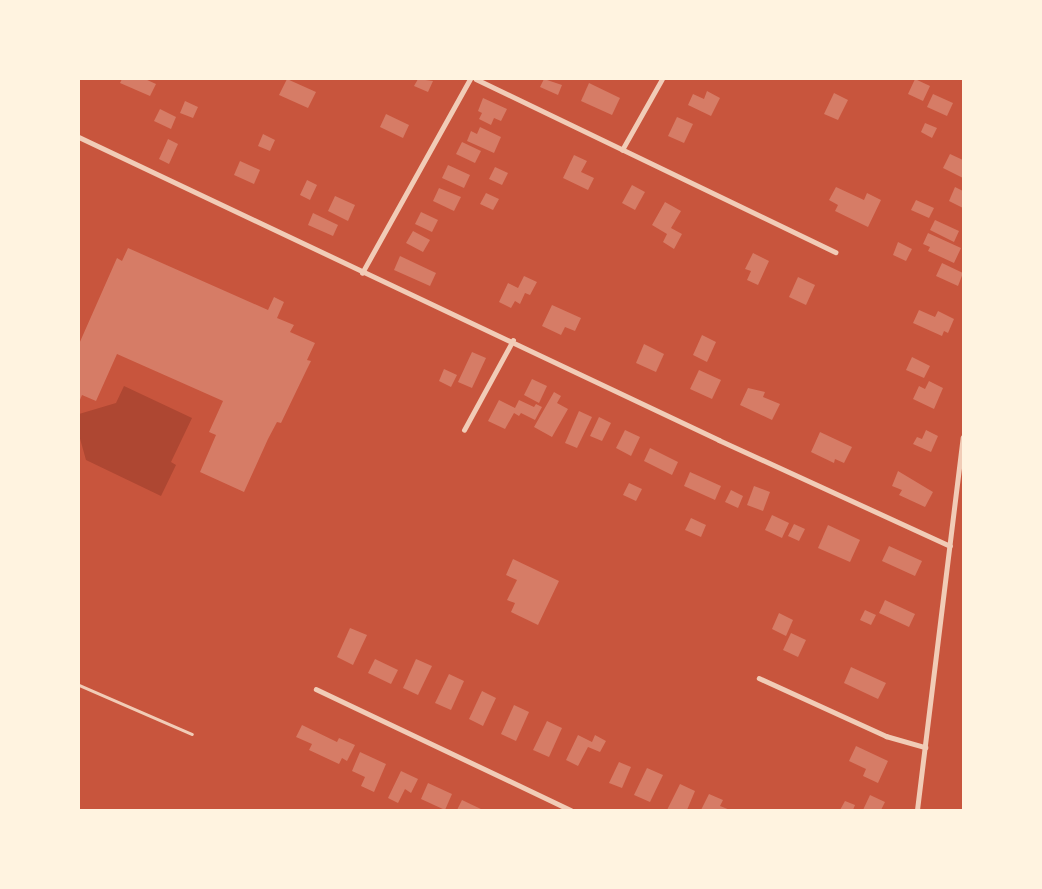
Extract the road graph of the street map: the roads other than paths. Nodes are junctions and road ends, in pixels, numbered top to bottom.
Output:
1 (470, 79) edge
2 (476, 79) edge
3 (662, 79) edge
4 (79, 137) edge
5 (622, 149) junction
6 (836, 252) dead end
7 (362, 273) junction
8 (513, 341) junction
9 (464, 430) dead end
10 (963, 438) edge
11 (950, 546) junction
12 (759, 678) dead end
13 (79, 685) edge
14 (316, 689) dead end
15 (192, 734) dead end
16 (925, 747) junction
17 (571, 810) edge
18 (917, 810) edge

1 - 7 street
2 - 5 street
3 - 5 street
4 - 7 street
5 - 6 street
7 - 8 street
8 - 9 street
8 - 11 street
10 - 11 street
11 - 16 street
12 - 16 street
13 - 15 lane
14 - 17 street
16 - 18 street

